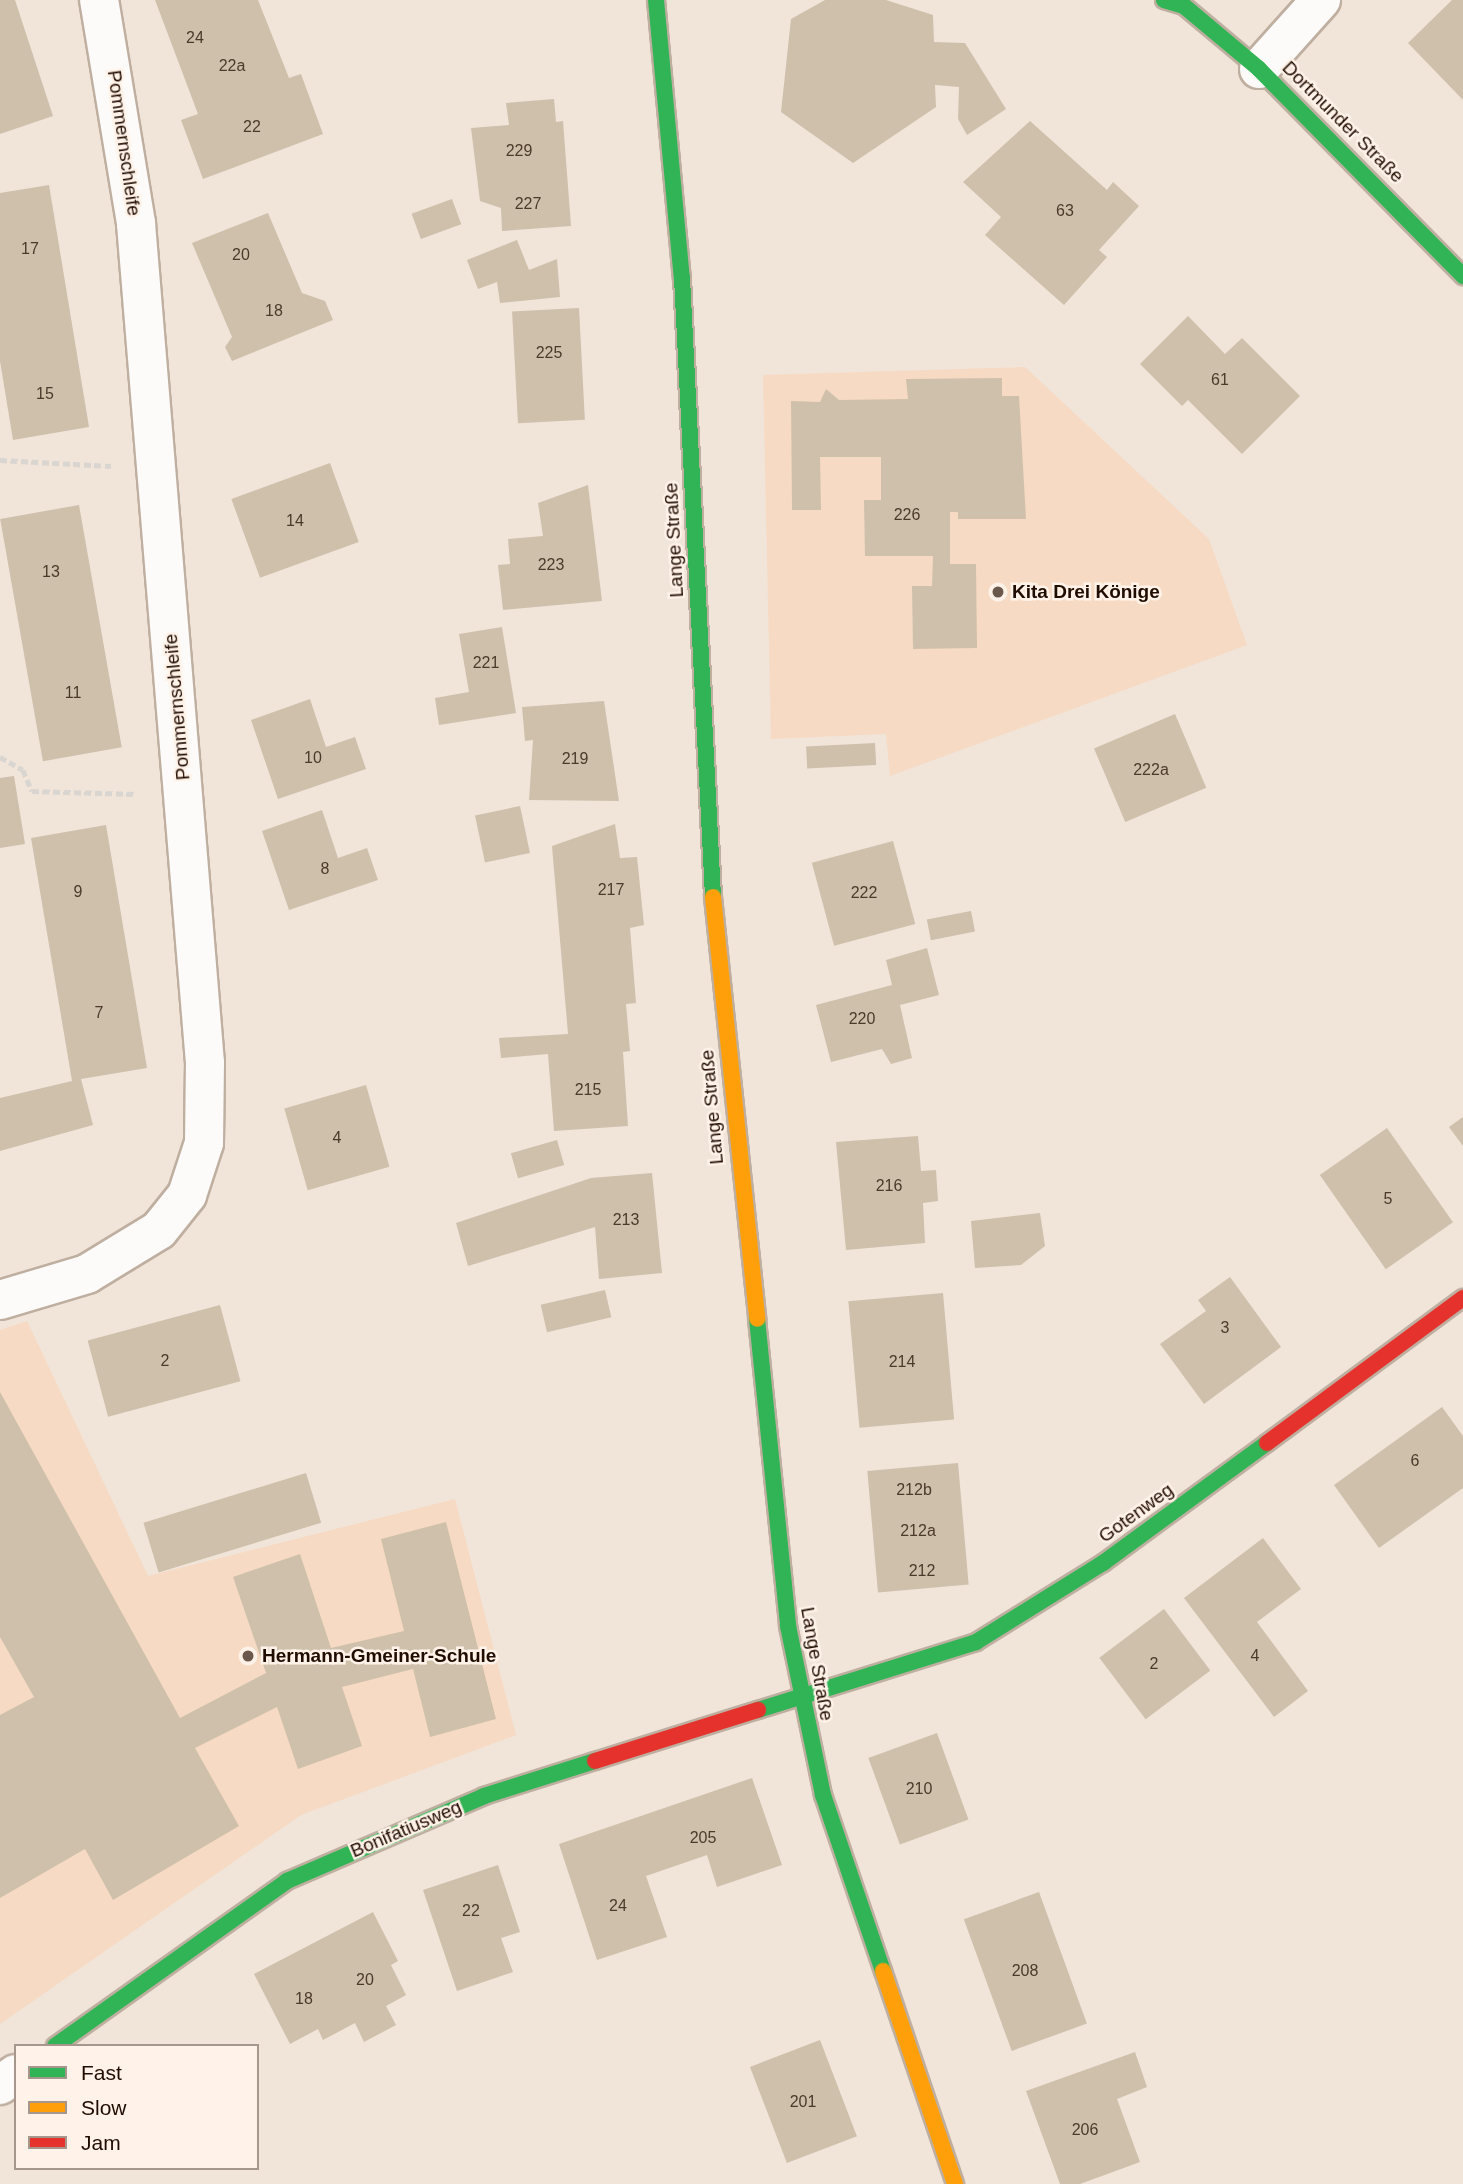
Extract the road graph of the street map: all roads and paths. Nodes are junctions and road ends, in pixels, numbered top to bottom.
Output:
1 (99, 0) edge
2 (656, 0) edge
3 (1164, 0) edge
4 (1321, 0) edge
5 (1183, 3) edge
6 (1259, 69) junction
7 (1463, 276) edge
8 (0, 460) edge
9 (158, 469) junction
10 (0, 757) edge
11 (184, 795) junction
12 (1463, 1298) edge
13 (0, 1300) edge
14 (800, 1699) junction
15 (58, 2044) edge
16 (955, 2184) edge

1 - 9 street, Pommernschleife
2 - 14 street, Lange Straße
3 - 5 street, Dortmunder Straße
4 - 6 street
5 - 6 street, Dortmunder Straße
6 - 7 street, Dortmunder Straße
8 - 9 path
9 - 11 street, Pommernschleife
10 - 11 path
11 - 13 street, Pommernschleife
12 - 14 street, Gotenweg
14 - 15 street, Bonifatiusweg
14 - 16 street, Lange Straße

